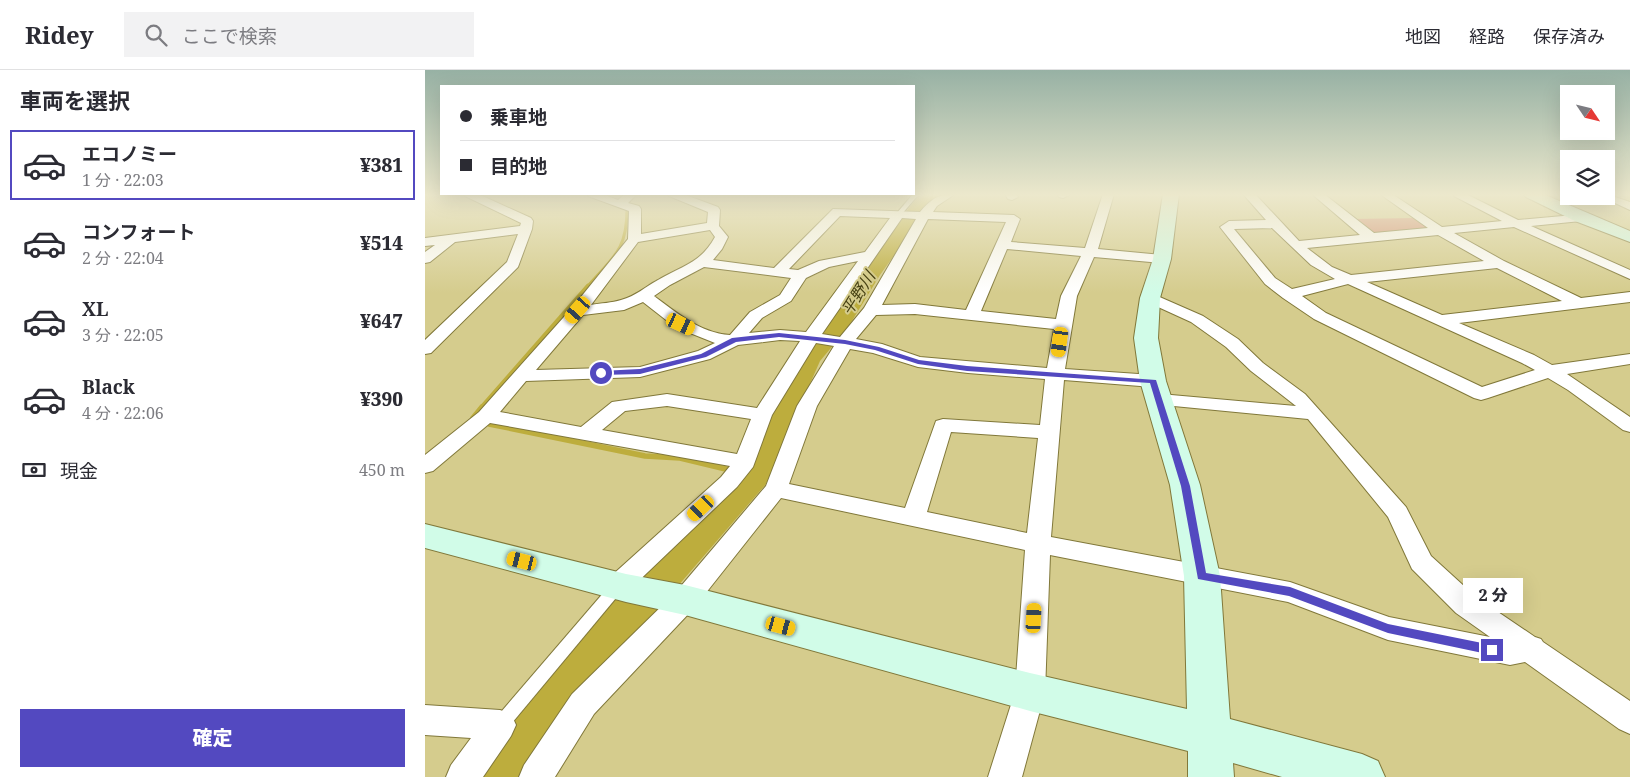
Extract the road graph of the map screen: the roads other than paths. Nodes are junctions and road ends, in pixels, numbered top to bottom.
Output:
1 (634, 227) edge
2 (707, 227) edge
3 (714, 227) edge
4 (822, 227) edge
5 (889, 227) edge
6 (917, 227) edge
7 (1011, 227) edge
8 (1098, 227) edge
9 (1166, 227) edge
10 (1227, 227) edge
11 (1278, 227) edge
12 (1358, 227) edge
13 (1435, 227) edge
14 (1485, 227) edge
15 (1524, 227) edge
16 (1604, 227) edge
17 (527, 229) joint
18 (1441, 231) junction
19 (1371, 237) junction
20 (452, 238) junction
21 (1630, 238) edge
22 (634, 239) junction
23 (425, 242) edge
24 (1296, 244) junction
25 (1003, 245) junction
26 (1090, 252) junction
27 (868, 256) junction
28 (425, 259) edge
29 (1161, 259) junction
30 (702, 263) junction
31 (1499, 264) junction
32 (779, 271) junction
33 (800, 275) junction
34 (1630, 275) edge
35 (1348, 280) junction
36 (1288, 295) junction
37 (645, 296) junction
38 (1630, 297) edge
39 (1150, 298) junction
40 (1579, 303) junction
41 (578, 310) junction
42 (871, 310) junction
43 (972, 314) junction
44 (1440, 321) junction
45 (1063, 325) junction
46 (444, 330) junction
47 (425, 331) edge
48 (811, 337) junction
49 (734, 340) junction
50 (845, 342) junction
51 (425, 349) edge
52 (1630, 359) edge
53 (1551, 371) junction
54 (1055, 375) junction
55 (522, 376) junction
56 (1157, 390) junction
57 (1314, 414) junction
58 (762, 415) junction
59 (486, 416) junction
60 (1630, 426) edge
61 (1049, 432) junction
62 (585, 434) junction
63 (745, 462) junction
64 (425, 466) edge
65 (776, 489) junction
66 (914, 518) junction
67 (425, 536) edge
68 (1038, 544) junction
69 (1202, 576) junction
70 (622, 586) junction
71 (679, 599) junction
72 (1531, 648) junction
73 (1030, 692) junction
74 (1630, 719) edge
75 (425, 720) edge
76 (500, 725) junction
77 (1209, 735) junction
78 (542, 776) edge
79 (463, 777) edge
80 (1005, 777) edge
81 (1211, 777) edge
82 (1362, 777) edge

1 - 22 street
2 - 22 street
3 - 30 street
4 - 32 street
5 - 27 street
6 - 42 street
7 - 25 street
8 - 26 street
9 - 29 street
10 - 36 street
11 - 24 street
12 - 19 street
13 - 18 street
14 - 18 street
15 - 34 street
16 - 21 street
17 - 20 street
17 - 46 street
18 - 19 street
18 - 31 street
19 - 24 street
20 - 23 street
20 - 28 street
22 - 41 street
24 - 35 street
25 - 26 street
25 - 43 street
26 - 29 street
26 - 45 street
27 - 33 street
27 - 48 street
29 - 39 street
30 - 32 street
30 - 37 street
31 - 35 street
31 - 40 street
32 - 33 street
33 - 49 street
35 - 36 street
35 - 44 street
36 - 53 street
37 - 41 street
37 - 49 street
38 - 40 street
39 - 56 street
39 - 57 street
40 - 44 street
41 - 55 street
42 - 43 street
42 - 50 street
43 - 45 street
44 - 53 street
45 - 54 street
46 - 47 street
46 - 51 street
48 - 49 street
48 - 50 street
48 - 58 street
49 - 55 street
50 - 54 street
50 - 65 street
52 - 53 street
53 - 60 street
54 - 56 street
54 - 61 street
55 - 59 street
56 - 57 street
56 - 69 street
57 - 72 street
58 - 62 street
58 - 63 street
59 - 62 street
59 - 64 street
61 - 66 street
61 - 68 street
62 - 63 street
63 - 70 street
65 - 66 street
65 - 71 street
66 - 68 street
67 - 70 street
68 - 69 street
68 - 73 street
69 - 72 street
69 - 77 street
70 - 71 street
70 - 76 lane
71 - 73 street
71 - 78 street
72 - 74 street
73 - 77 street
73 - 80 street
75 - 76 street
76 - 79 street
77 - 81 street
77 - 82 street

